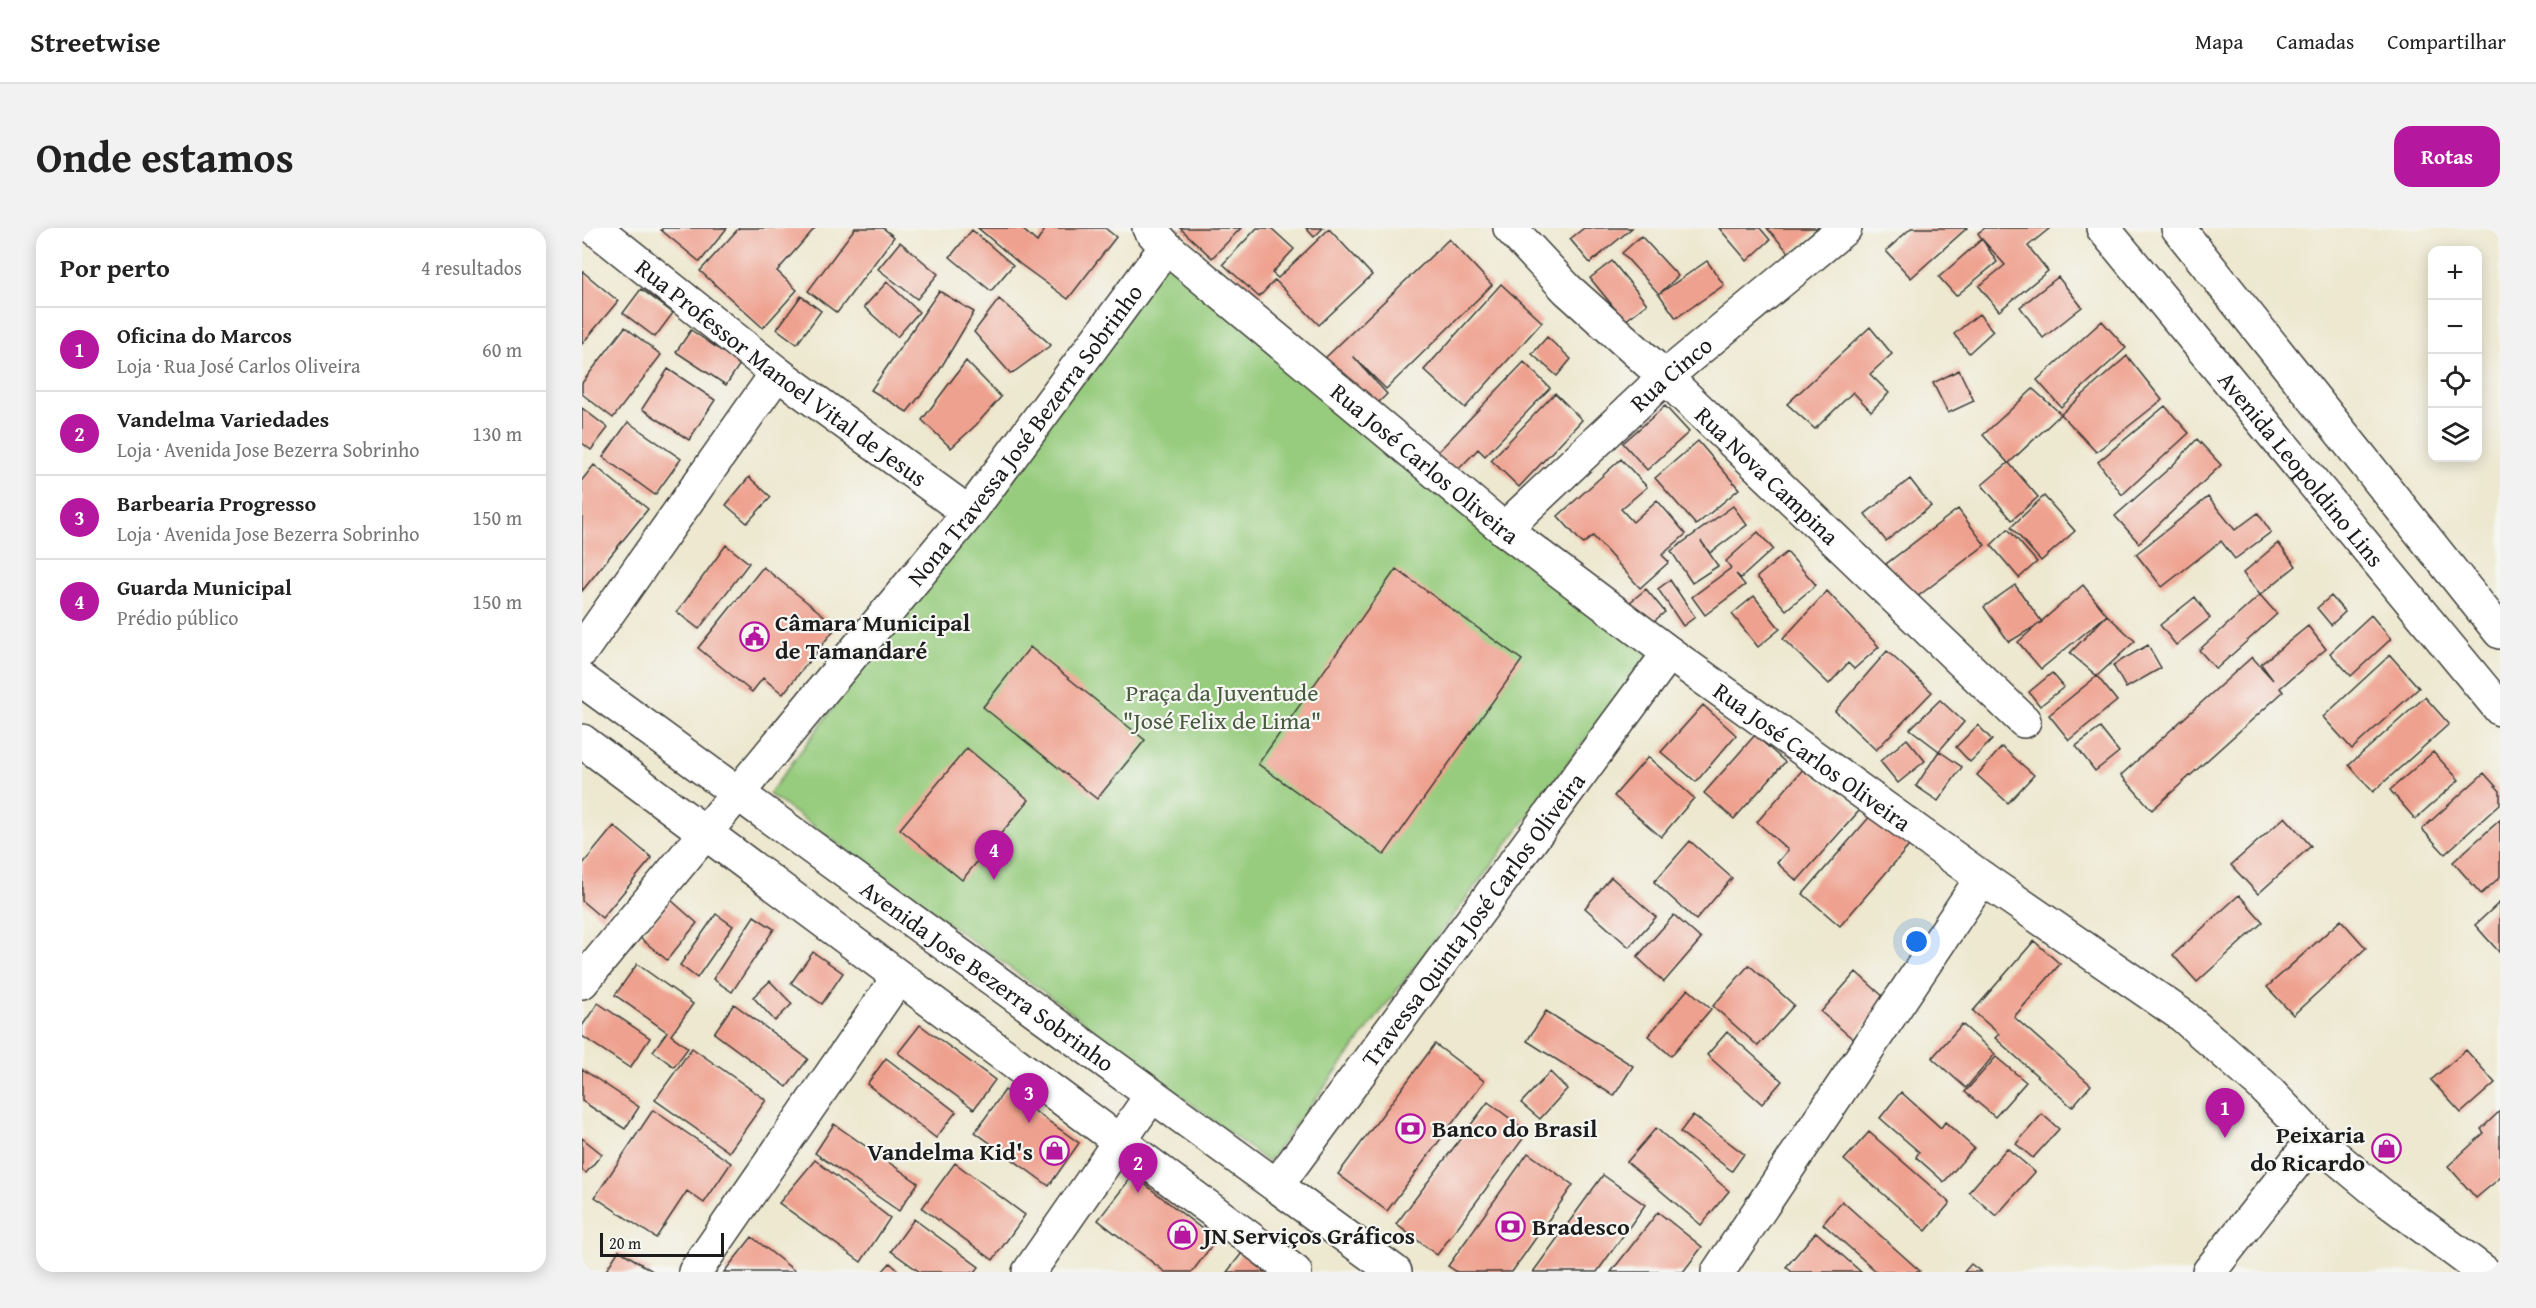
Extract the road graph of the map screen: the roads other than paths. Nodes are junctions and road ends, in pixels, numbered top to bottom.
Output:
1 (595, 228) edge
2 (1510, 228) edge
3 (1845, 228) edge
4 (2103, 228) edge
5 (2178, 228) edge
6 (1157, 238) edge
7 (777, 373) junction
8 (1665, 376) junction
9 (969, 513) junction
10 (1504, 528) junction
11 (2500, 632) edge
12 (582, 650) edge
13 (1669, 653) junction
14 (582, 680) edge
15 (2500, 710) edge
16 (2024, 721) dead end
17 (582, 741) edge
18 (738, 792) junction
19 (704, 833) junction
20 (1982, 878) junction
21 (898, 978) junction
22 (582, 982) edge
23 (1151, 1096) junction
24 (2314, 1139) junction
25 (1119, 1143) junction
26 (1277, 1185) junction
27 (695, 1272) edge
28 (1029, 1272) edge
29 (1294, 1272) edge
30 (1395, 1272) edge
31 (1718, 1272) edge
32 (2209, 1272) edge
33 (2484, 1272) edge

1 - 7 street, Rua Professor Manoel Vital de Jesus
2 - 8 street, Rua Nova Campina
3 - 8 street, Rua Cinco
4 - 15 street, Avenida Leopoldino Lins
5 - 11 street
6 - 9 street, Nona Travessa José Bezerra Sobrinho
6 - 10 street, Rua José Carlos Oliveira
7 - 9 street, Rua Professor Manoel Vital de Jesus
7 - 12 street
8 - 10 street, Rua Cinco
8 - 16 street, Rua Nova Campina
9 - 18 street, Nona Travessa José Bezerra Sobrinho
10 - 13 street, Rua José Carlos Oliveira
13 - 20 street, Rua José Carlos Oliveira
13 - 26 street, Travessa Quinta José Carlos Oliveira
14 - 18 street, Avenida Jose Bezerra Sobrinho
17 - 19 street
18 - 19 street, Nona Travessa José Bezerra Sobrinho
18 - 23 street, Avenida Jose Bezerra Sobrinho
19 - 21 street
19 - 22 street, Nona Travessa José Bezerra Sobrinho
20 - 24 street, Rua José Carlos Oliveira
20 - 31 street
21 - 25 street
21 - 27 street
23 - 25 street
23 - 26 street, Avenida Jose Bezerra Sobrinho
24 - 32 street
24 - 33 street, Rua José Carlos Oliveira
25 - 28 street
25 - 29 street
26 - 30 street, Avenida Jose Bezerra Sobrinho

